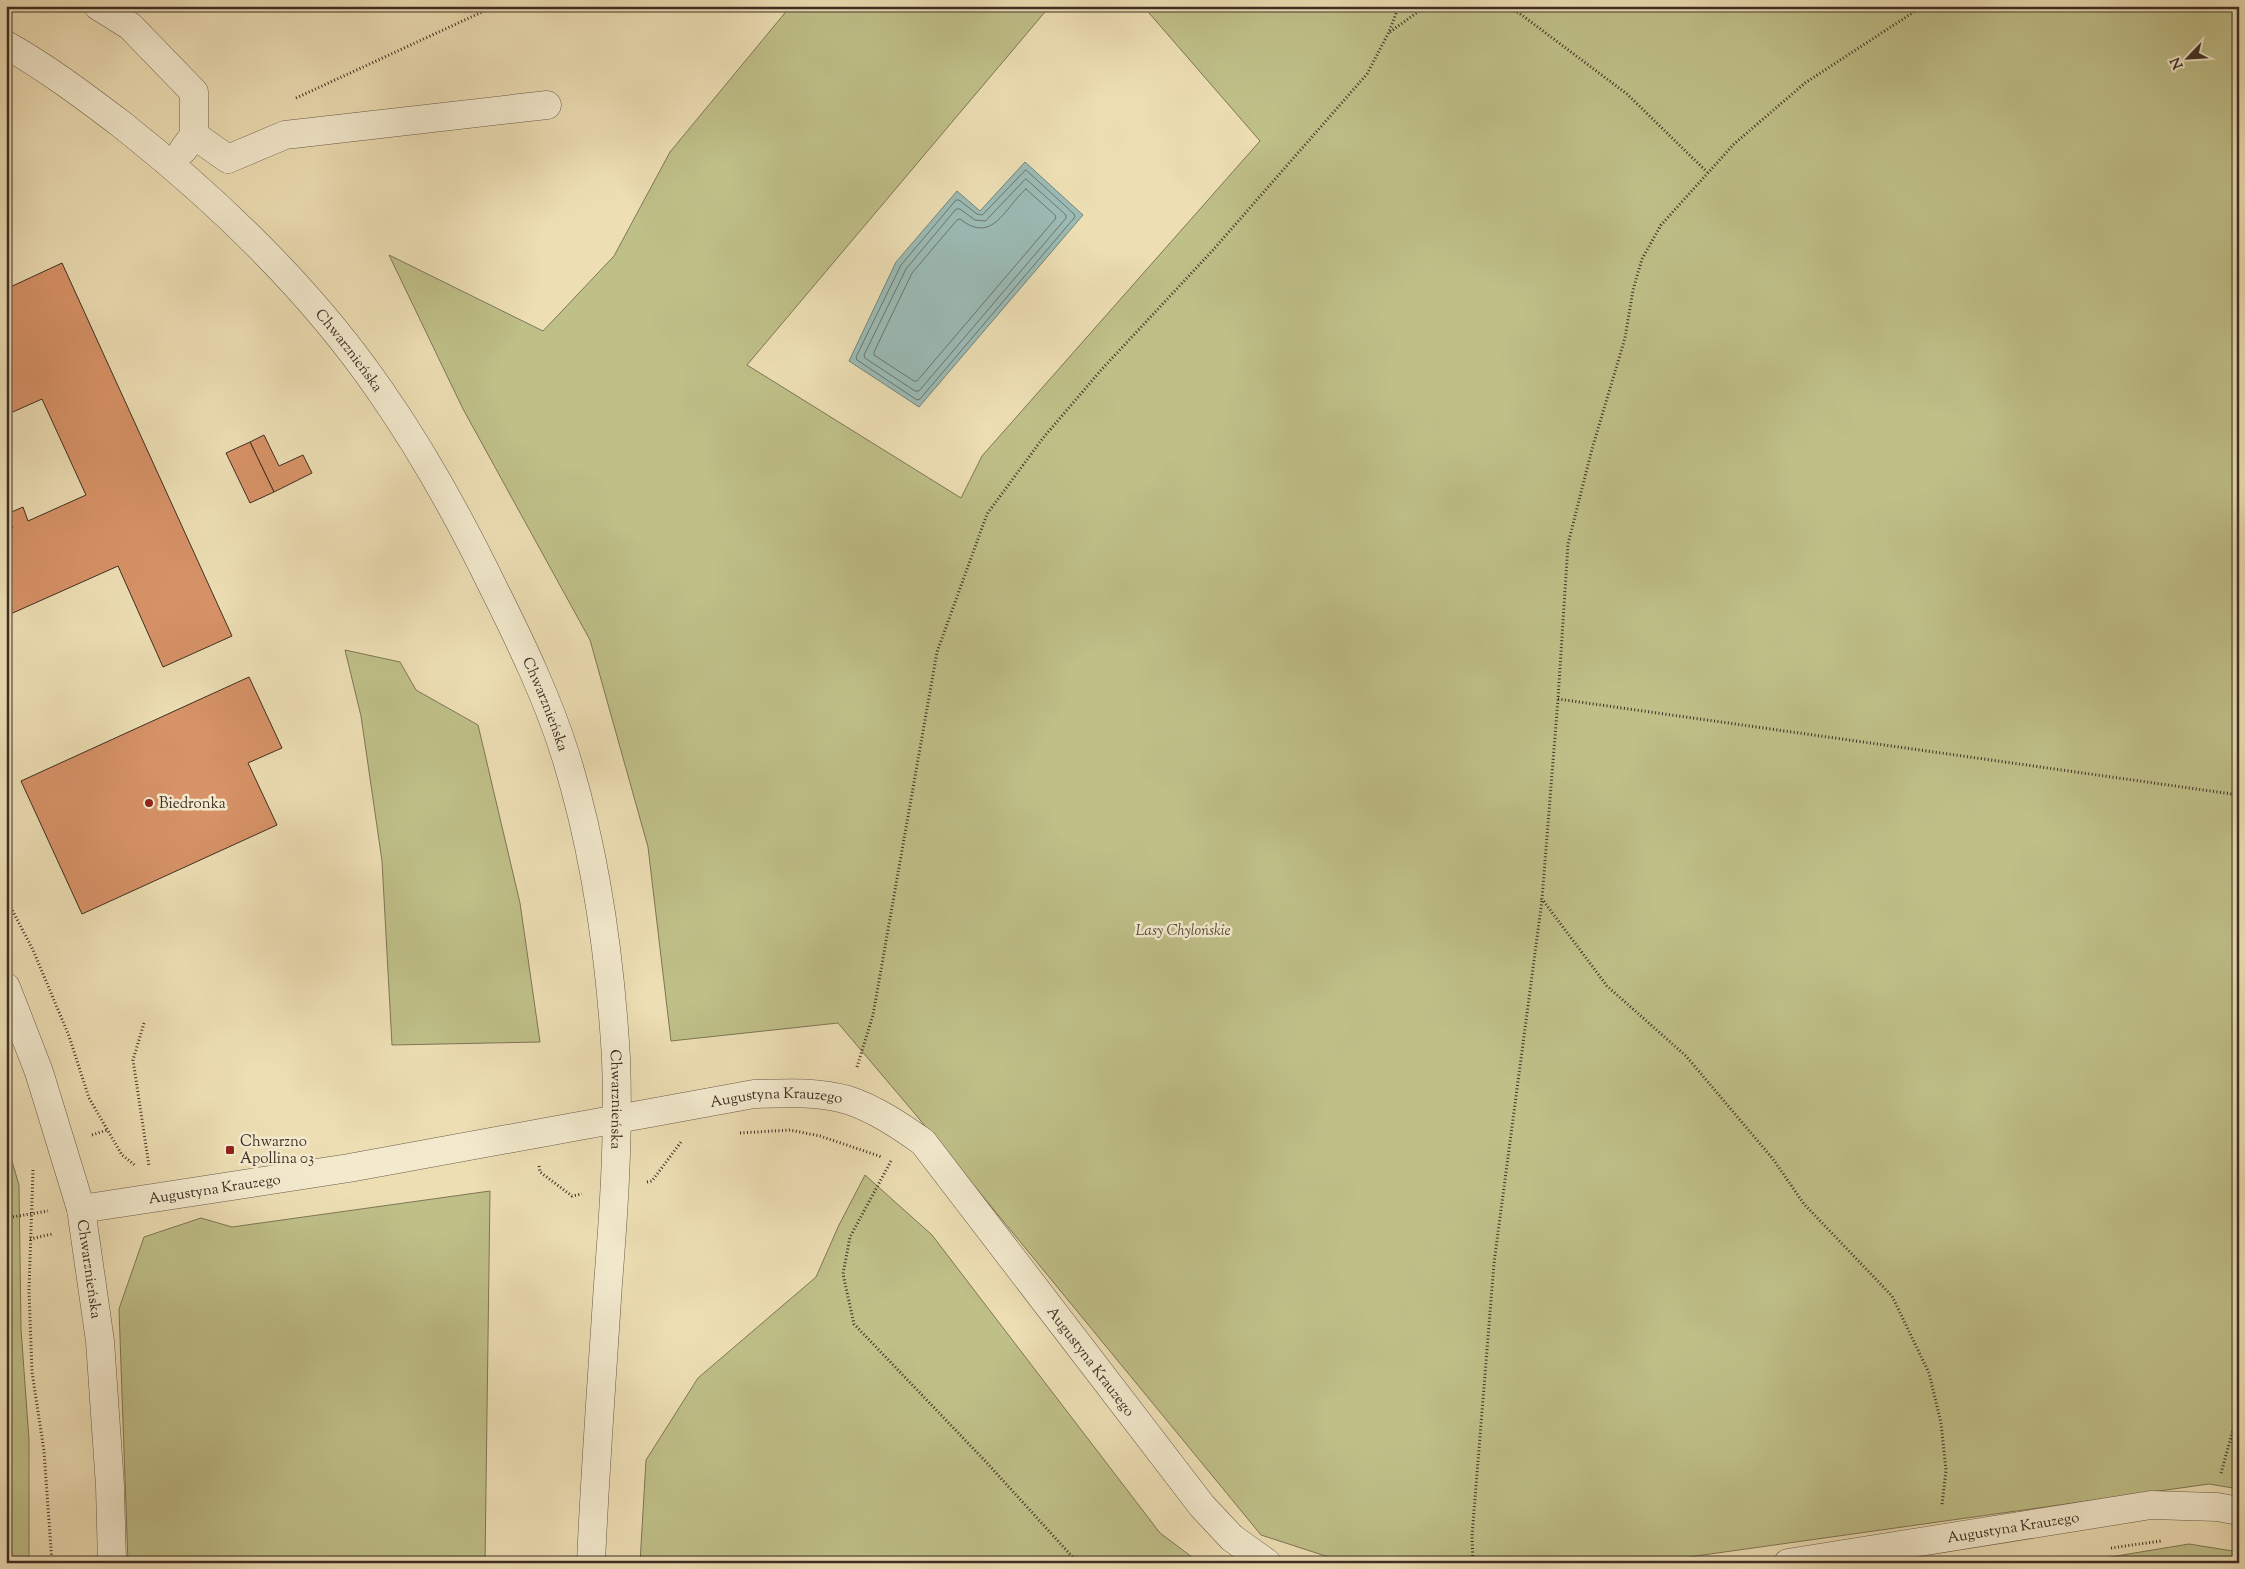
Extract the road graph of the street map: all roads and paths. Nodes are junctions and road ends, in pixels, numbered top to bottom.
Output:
1 (98, 6) edge
2 (495, 6) edge
3 (1399, 6) edge
4 (1426, 6) edge
5 (1497, 6) edge
6 (1923, 6) edge
7 (1389, 32) junction
8 (6, 45) edge
9 (290, 101) dead end
10 (547, 105) dead end
11 (194, 135) junction
12 (172, 165) junction
13 (1707, 172) junction
14 (1558, 699) junction
15 (2239, 795) edge
16 (6, 898) edge
17 (1542, 899) junction
18 (6, 987) edge
19 (144, 1023) dead end
20 (847, 1100) junction
21 (617, 1120) junction
22 (731, 1134) dead end
23 (683, 1140) dead end
24 (34, 1161) dead end
25 (890, 1161) junction
26 (898, 1167) dead end
27 (540, 1172) dead end
28 (652, 1181) dead end
29 (572, 1196) dead end
30 (53, 1209) dead end
31 (81, 1209) junction
32 (31, 1215) junction
33 (6, 1218) edge
34 (2239, 1409) edge
35 (2228, 1509) edge
36 (1939, 1538) junction
37 (2171, 1540) dead end
38 (6, 1549) edge
39 (2104, 1549) dead end
40 (10, 1563) edge
41 (52, 1563) edge
42 (112, 1563) edge
43 (591, 1563) edge
44 (1078, 1563) edge
45 (1267, 1563) edge
46 (1474, 1563) edge
47 (1788, 1563) edge

1 - 11 street
2 - 9 path
3 - 7 path
4 - 7 path
5 - 13 path
6 - 13 path
7 - 20 path
8 - 12 street, Chwarznieńska
10 - 11 street
11 - 12 street
12 - 21 street, Chwarznieńska
13 - 14 path
14 - 15 path
14 - 17 path
16 - 19 path
17 - 36 path
17 - 46 path
18 - 31 street, Chwarznieńska
20 - 21 street, Augustyna Krauzego
20 - 45 street, Augustyna Krauzego
21 - 31 street, Augustyna Krauzego
21 - 43 street, Chwarznieńska
22 - 25 path
23 - 28 path
24 - 32 path
25 - 26 path
25 - 44 path
27 - 29 path
30 - 32 path
31 - 42 street, Chwarznieńska
32 - 33 path
32 - 41 path
34 - 35 path
35 - 36 street, Augustyna Krauzego
36 - 47 street, Augustyna Krauzego
37 - 39 path
38 - 40 path

